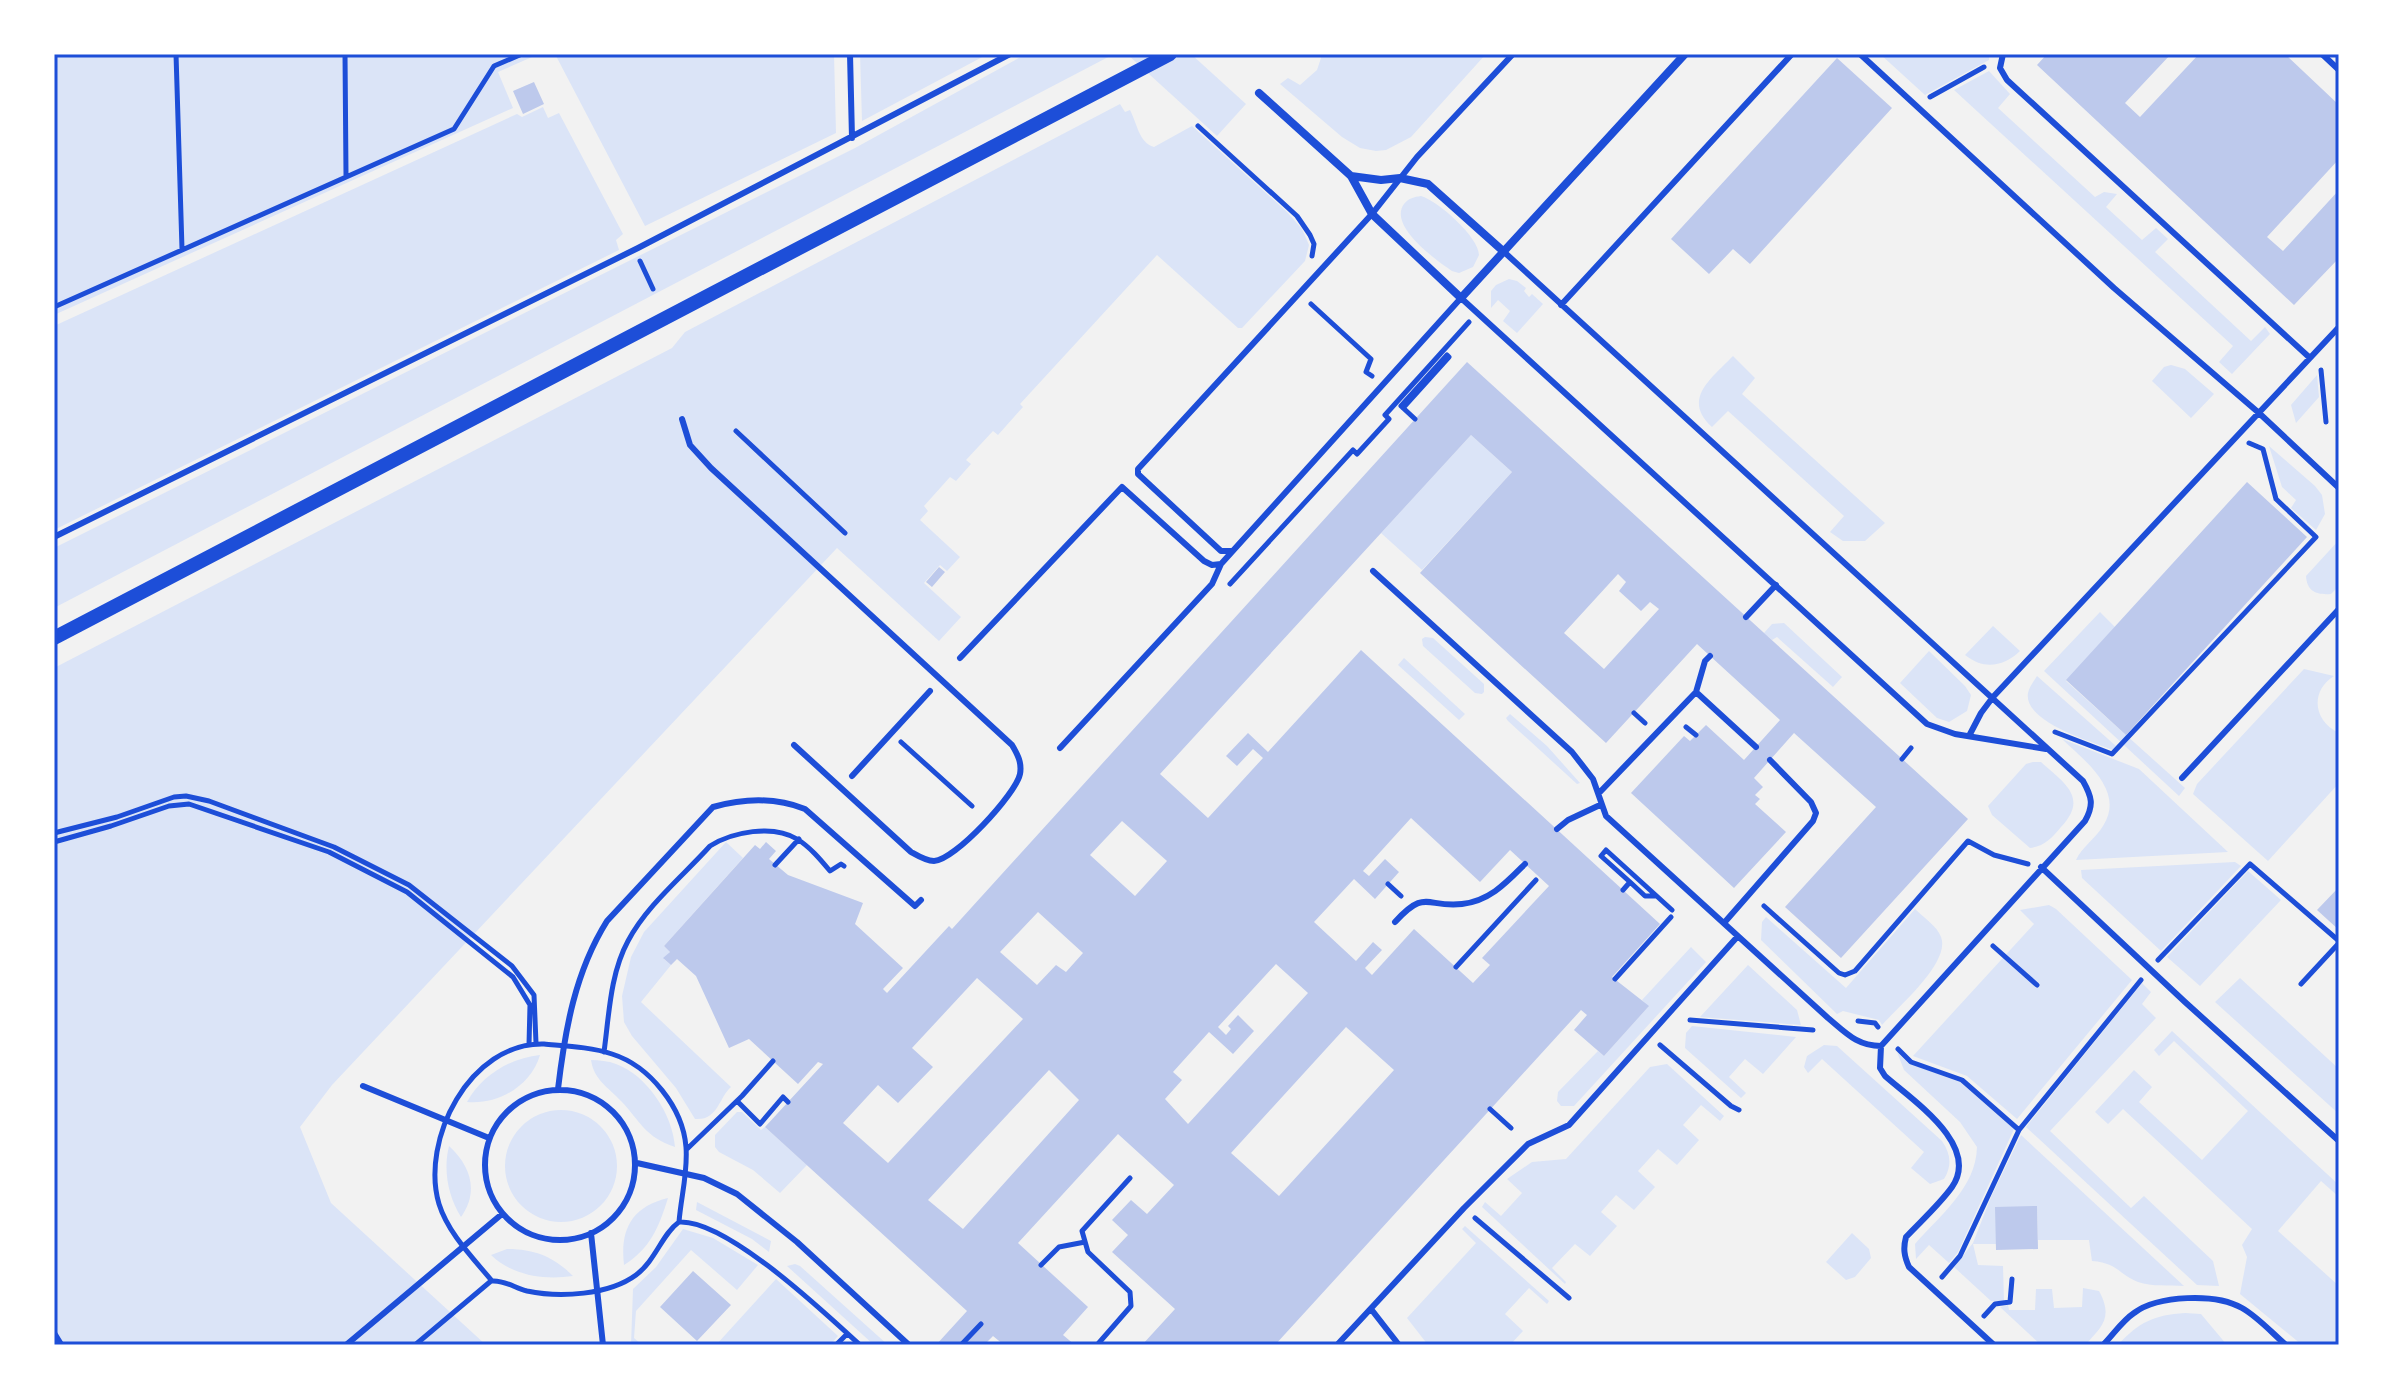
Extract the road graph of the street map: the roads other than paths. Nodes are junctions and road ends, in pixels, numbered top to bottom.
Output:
1 (850, 54) edge
2 (1010, 54) edge
3 (1170, 54) edge
4 (1513, 54) edge
5 (1685, 54) edge
6 (1792, 54) edge
7 (1860, 54) edge
8 (2003, 54) edge
9 (2322, 54) edge
10 (2339, 70) edge
11 (1259, 93) dead end
12 (852, 138) junction
13 (1351, 176) junction
14 (1400, 178) junction
15 (1372, 214) junction
16 (1503, 251) junction
17 (1461, 298) junction
18 (1561, 305) junction
19 (2339, 327) edge
20 (2310, 358) junction
21 (2259, 413) junction
22 (682, 419) dead end
23 (2339, 488) edge
24 (54, 537) edge
25 (1234, 551) junction
26 (1221, 564) junction
27 (1373, 571) dead end
28 (1776, 585) junction
29 (2339, 609) edge
30 (1746, 617) dead end
31 (54, 638) edge
32 (1710, 656) dead end
33 (960, 658) dead end
34 (930, 691) dead end
35 (1696, 692) junction
36 (1993, 697) junction
37 (1969, 736) junction
38 (794, 745) dead end
39 (1756, 747) dead end
40 (1060, 748) dead end
41 (2046, 749) junction
42 (1770, 760) dead end
43 (852, 776) dead end
44 (2182, 778) dead end
45 (1600, 792) junction
46 (1600, 805) junction
47 (822, 810) dead end
48 (816, 816) junction
49 (1557, 829) dead end
50 (1525, 864) dead end
51 (2041, 867) junction
52 (921, 900) dead end
53 (1395, 922) dead end
54 (1724, 923) junction
55 (1738, 936) junction
56 (1881, 1046) junction
57 (363, 1086) dead end
58 (558, 1089) junction
59 (489, 1138) junction
60 (2339, 1141) edge
61 (637, 1163) junction
62 (502, 1214) junction
63 (591, 1233) junction
64 (1371, 1309) junction
65 (346, 1345) edge
66 (603, 1345) edge
67 (909, 1345) edge
68 (1337, 1345) edge
69 (1399, 1345) edge
70 (1994, 1345) edge
71 (2103, 1345) edge
72 (2286, 1345) edge

1 - 12 lane
2 - 12 lane
3 - 31 street
4 - 14 lane
5 - 16 street
6 - 18 lane
7 - 21 lane
8 - 20 lane
9 - 10 lane
11 - 13 street
12 - 24 lane
13 - 14 street
13 - 15 street
14 - 15 lane
14 - 16 street
15 - 17 street
15 - 25 lane
16 - 17 street
16 - 18 lane
17 - 25 lane
17 - 28 lane
18 - 36 lane
19 - 20 lane
20 - 21 lane
21 - 23 lane
21 - 36 lane
22 - 38 lane
25 - 26 lane
26 - 33 lane
26 - 40 lane
27 - 45 lane
28 - 30 lane
28 - 37 lane
29 - 44 lane
32 - 35 lane
34 - 43 lane
35 - 39 lane
35 - 45 lane
36 - 37 lane
36 - 41 lane
37 - 41 lane
41 - 51 lane
42 - 54 lane
45 - 46 lane
46 - 49 lane
46 - 54 lane
47 - 48 lane
48 - 52 lane
48 - 58 lane
50 - 53 lane
51 - 56 lane
51 - 60 lane
54 - 55 lane
55 - 56 lane
55 - 64 lane
56 - 70 lane
57 - 59 lane
58 - 59 lane
58 - 61 lane
59 - 62 lane
61 - 63 lane
61 - 67 lane
62 - 63 lane
62 - 65 lane
63 - 66 lane
64 - 68 lane
64 - 69 lane
71 - 72 lane

